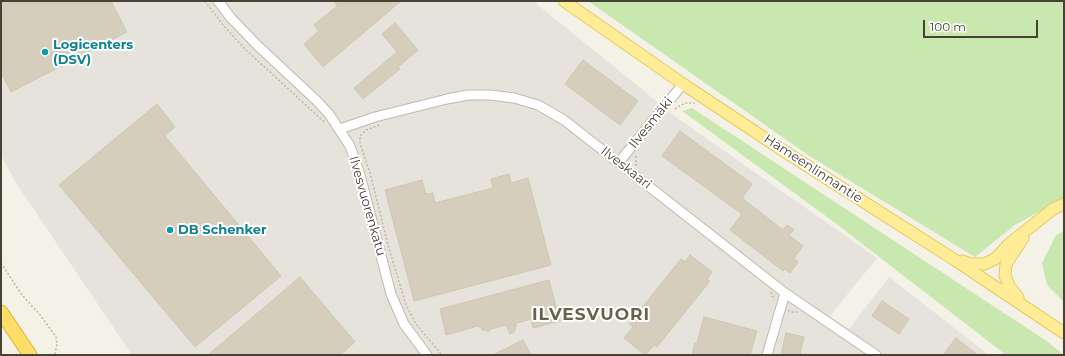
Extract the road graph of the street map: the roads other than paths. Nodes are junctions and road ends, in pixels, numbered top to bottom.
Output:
1 (218, 1) edge
2 (564, 1) edge
3 (683, 84) junction
4 (340, 130) junction
5 (619, 162) junction
6 (1064, 204) edge
7 (1031, 227) junction
8 (955, 260) junction
9 (785, 293) junction
10 (1032, 310) junction
11 (1, 312) edge
12 (1064, 333) edge
13 (30, 355) edge
14 (427, 355) edge
15 (767, 355) edge
16 (876, 355) edge

1 - 4 street, Ilvesvuorenkatu
2 - 3 main road, Hämeenlinnantie
3 - 5 street, Ilvesmäki
3 - 8 main road, Hämeenlinnantie
4 - 5 street, Ilveskaari
4 - 14 street, Ilvesvuorenkatu
5 - 9 street, Ilveskaari
6 - 7 main road
7 - 8 main road
7 - 10 main road
8 - 10 main road, Hämeenlinnantie
9 - 15 street
9 - 16 street, Ilveskaari
10 - 12 main road, Hämeenlinnantie
11 - 13 highway

